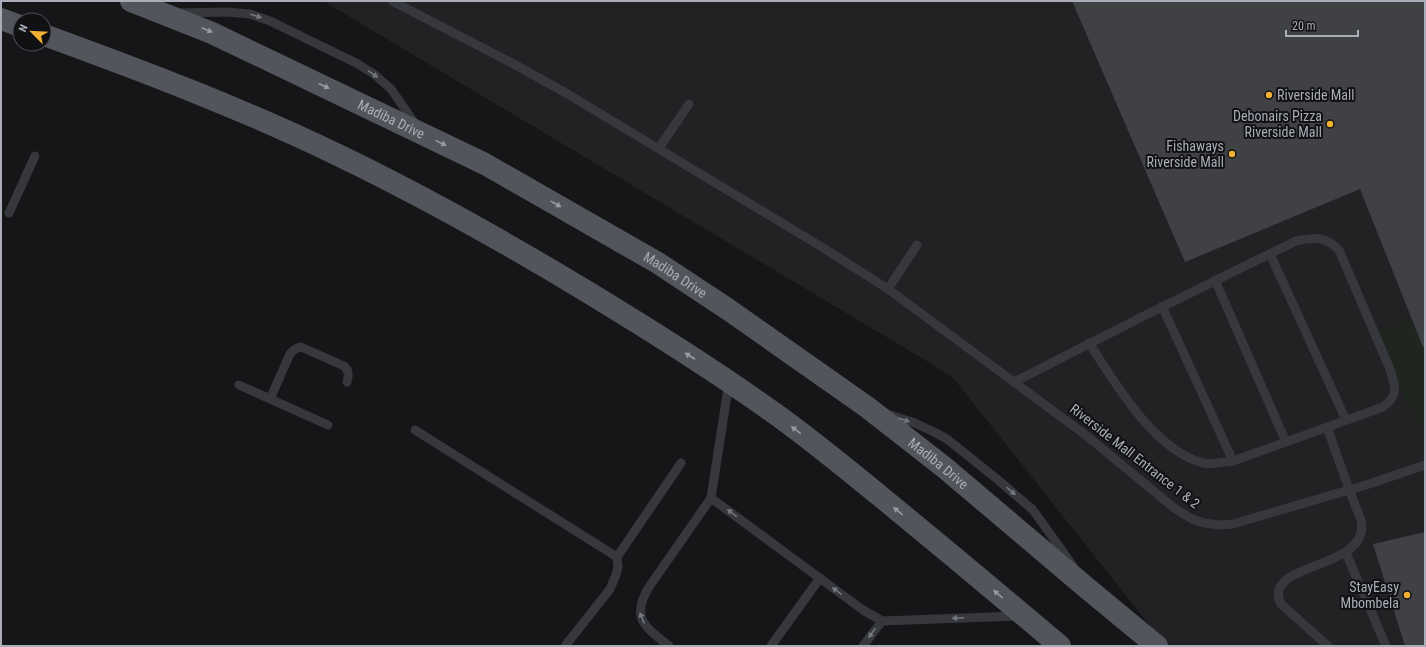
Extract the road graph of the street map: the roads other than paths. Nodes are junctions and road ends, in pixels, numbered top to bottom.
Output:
1 (131, 1) edge
2 (392, 1) edge
3 (162, 13) junction
4 (1, 19) edge
5 (12, 23) edge
6 (1, 36) edge
7 (12, 37) edge
8 (52, 38) edge
9 (52, 42) edge
10 (68, 44) junction
11 (689, 104) dead end
12 (421, 133) junction
13 (659, 148) junction
14 (35, 156) dead end
15 (9, 213) dead end
16 (917, 245) dead end
17 (1270, 254) junction
18 (1215, 280) junction
19 (888, 289) junction
20 (1162, 306) junction
21 (1088, 343) junction
22 (347, 382) dead end
23 (729, 382) junction
24 (1014, 382) junction
25 (239, 385) dead end
26 (270, 399) junction
27 (1346, 420) junction
28 (328, 425) dead end
29 (1327, 427) junction
30 (415, 430) dead end
31 (1286, 442) junction
32 (1233, 461) junction
33 (681, 463) dead end
34 (1425, 465) edge
35 (1349, 489) junction
36 (711, 498) junction
37 (1346, 553) junction
38 (617, 557) junction
39 (820, 578) junction
40 (1025, 616) junction
41 (882, 620) junction
42 (565, 646) edge
43 (669, 646) edge
44 (771, 646) edge
45 (863, 646) edge
46 (1060, 646) edge
47 (1157, 646) edge
48 (1328, 646) edge
49 (1386, 646) edge

1 - 3 main road, Madiba Drive
2 - 13 lane, Riverside Mall Entrance 1 & 2
3 -> 12 main road, Madiba Drive
3 -> 12 lane
4 - 5 main road
6 - 7 main road
8 - 10 main road
9 - 10 main road
23 -> 10 main road
11 - 13 lane
12 -> 47 main road, Madiba Drive
13 - 19 lane, Riverside Mall Entrance 1 & 2
14 - 15 lane
16 - 19 lane
17 - 18 lane
17 - 27 lane
17 - 27 lane
18 - 20 lane
18 - 31 lane
19 - 24 lane, Riverside Mall Entrance 1 & 2
20 - 21 lane
20 - 32 lane
21 - 24 lane
21 - 32 lane
22 - 26 lane
23 - 36 lane
40 -> 23 main road
24 - 35 lane, Riverside Mall Entrance 1 & 2
25 - 26 lane
26 - 28 lane
27 - 29 lane
29 - 31 lane
29 - 35 lane
30 - 38 lane
31 - 32 lane
33 - 38 lane
34 - 35 lane, Riverside Mall Entrance 1 & 2
35 - 37 lane
39 -> 36 lane
43 -> 36 lane
37 - 48 lane
37 - 49 lane
38 - 42 lane
41 -> 39 lane
39 - 44 lane
40 -> 41 lane
40 - 46 main road
41 -> 45 lane

